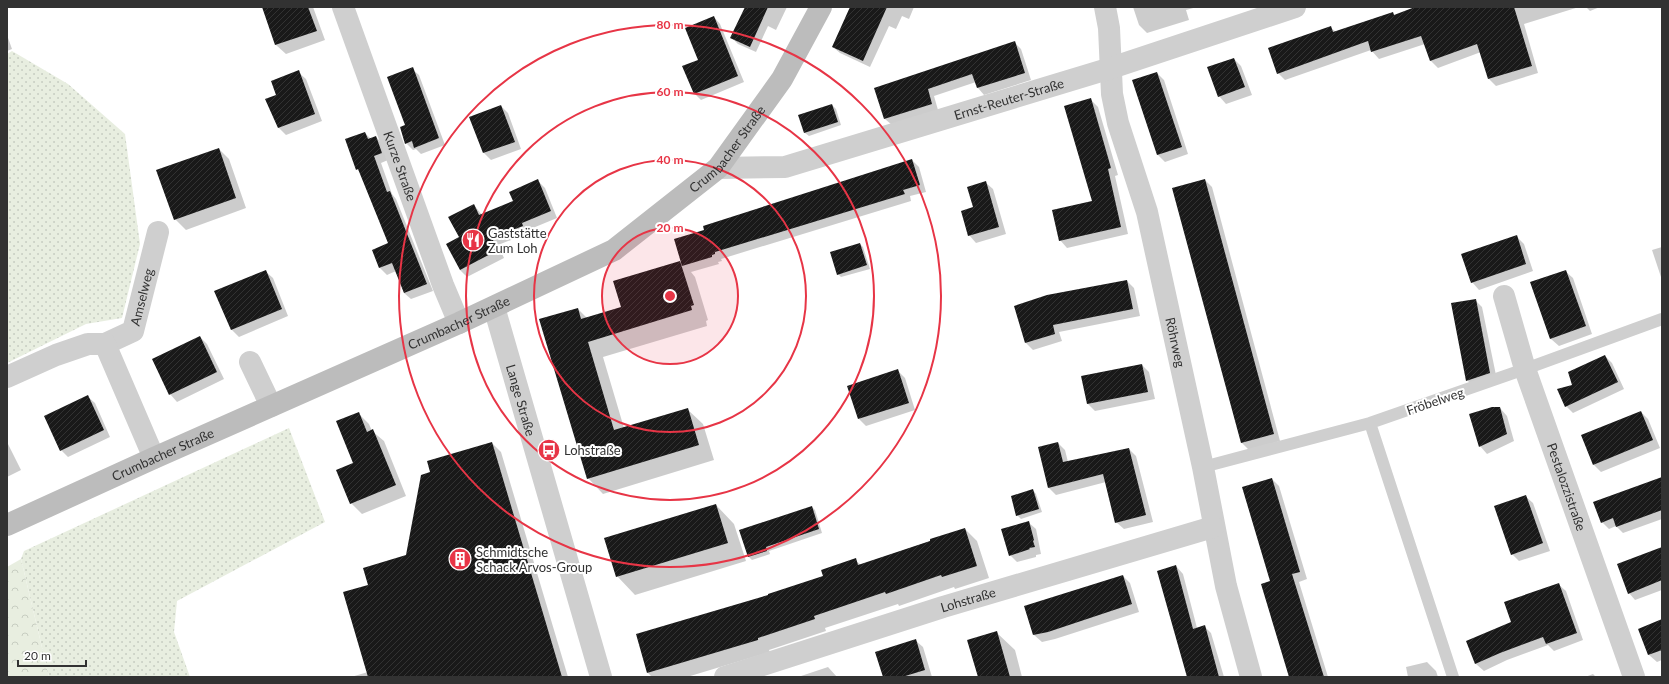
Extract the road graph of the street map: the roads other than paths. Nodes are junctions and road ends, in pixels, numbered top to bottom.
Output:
1 (343, 7) edge
2 (821, 7) edge
3 (1105, 7) edge
4 (1295, 7) edge
5 (1111, 68) junction
6 (718, 168) junction
7 (158, 232) dead end
8 (1504, 296) dead end
9 (494, 307) junction
10 (1662, 319) edge
11 (459, 324) junction
12 (105, 344) junction
13 (250, 362) dead end
14 (1525, 369) junction
15 (7, 377) edge
16 (271, 406) junction
17 (1370, 423) junction
18 (154, 458) junction
19 (1203, 467) junction
20 (7, 525) edge
21 (1213, 527) junction
22 (601, 677) edge
23 (725, 677) edge
24 (1252, 677) edge
25 (1453, 677) edge
26 (1634, 677) edge

1 - 11 street, Kurze Straße
2 - 6 main road, Crumbacher Straße
3 - 5 street, Röhrweg
4 - 5 street, Ernst-Reuter-Straße
5 - 6 street, Ernst-Reuter-Straße
5 - 19 street, Röhrweg
6 - 9 main road, Crumbacher Straße
7 - 12 street, Amselweg
8 - 14 street, Pestalozzistraße
9 - 11 main road, Crumbacher Straße
9 - 22 street, Lange Straße
10 - 14 lane, Fröbelweg
11 - 16 main road, Crumbacher Straße
12 - 15 street, Amselweg
12 - 18 street
13 - 16 street
14 - 17 lane, Fröbelweg
14 - 26 street, Pestalozzistraße
16 - 18 main road, Crumbacher Straße
17 - 19 lane, Fröbelweg
17 - 25 lane
18 - 20 main road, Crumbacher Straße
19 - 21 street, Röhrweg
21 - 23 street, Lohstraße
21 - 24 street, Röhrweg

